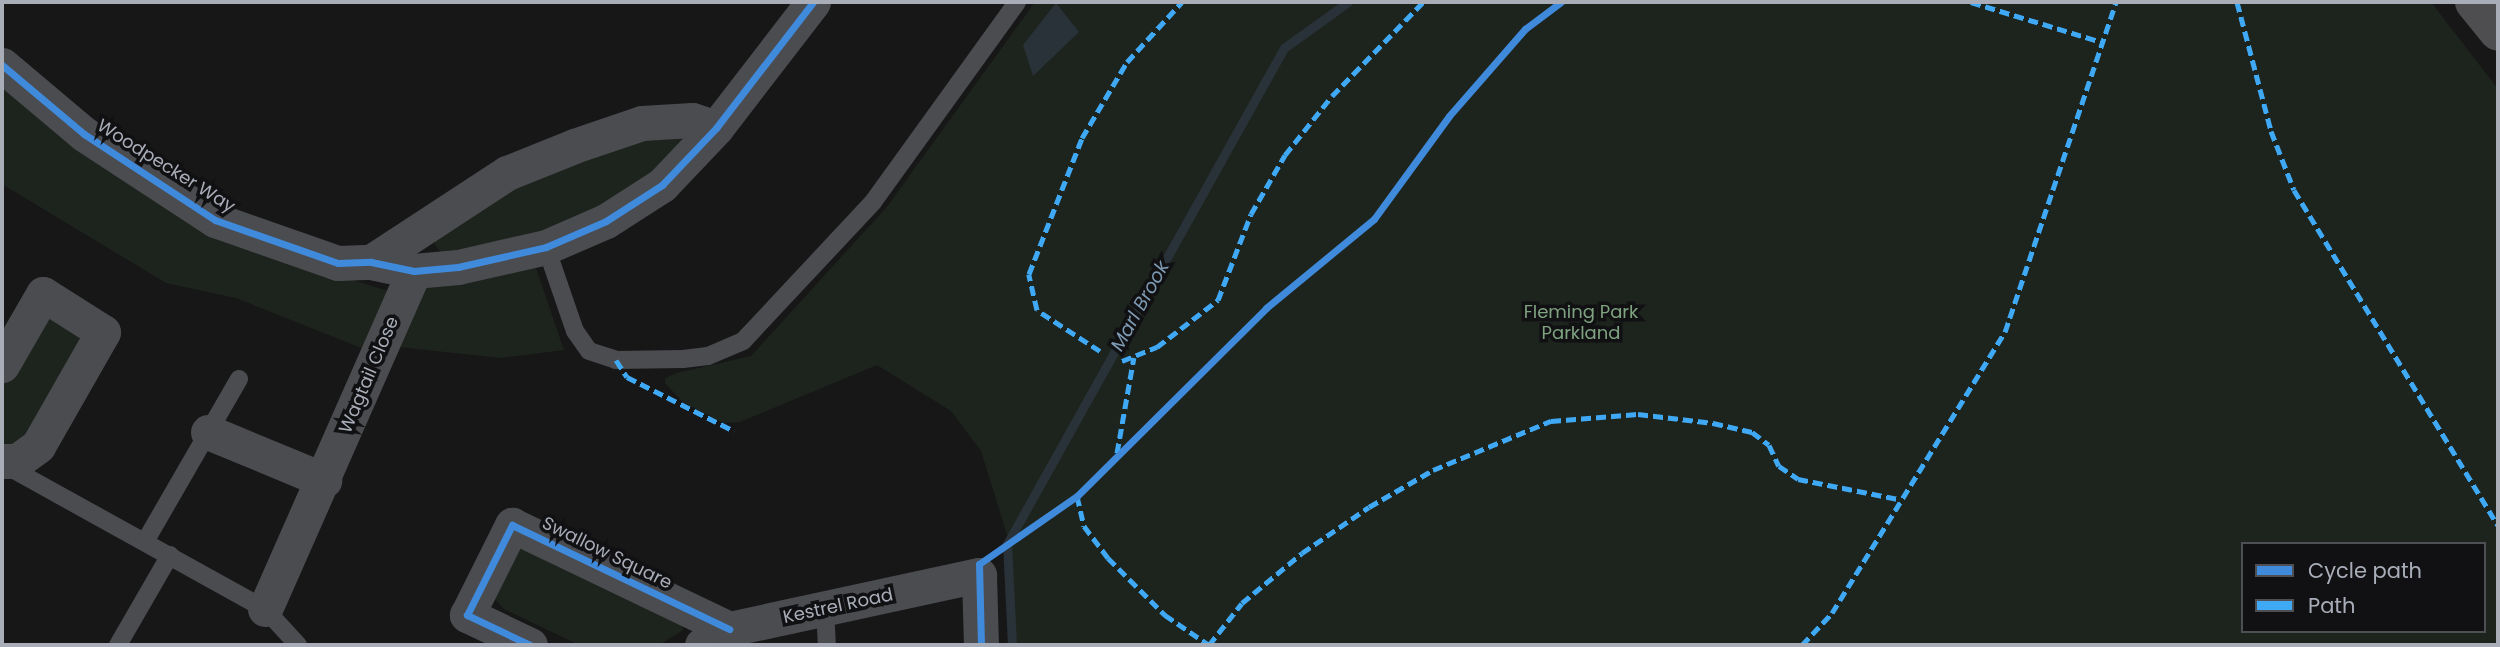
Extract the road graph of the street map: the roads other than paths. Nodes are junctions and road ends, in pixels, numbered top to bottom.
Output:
1 (813, 2) edge
2 (1017, 2) edge
3 (2474, 2) edge
4 (2498, 32) edge
5 (2, 65) edge
6 (716, 128) junction
7 (546, 247) junction
8 (371, 262) junction
9 (414, 271) junction
10 (2, 365) edge
11 (239, 379) dead end
12 (208, 432) junction
13 (2, 462) edge
14 (324, 480) junction
15 (146, 540) junction
16 (170, 555) junction
17 (265, 609) junction
18 (825, 609) junction
19 (715, 637) edge
20 (118, 645) edge
21 (298, 645) edge
22 (530, 645) edge
23 (827, 645) edge
24 (981, 645) edge

1 - 6 street, Woodpecker Way
2 - 7 lane
3 - 4 highway
5 - 8 street, Woodpecker Way
6 - 7 street, Woodpecker Way
6 - 8 street
7 - 9 street, Woodpecker Way
8 - 9 street, Woodpecker Way
9 - 14 street, Wagtail Close
10 - 13 street
11 - 12 lane
12 - 14 street
12 - 15 lane
13 - 15 lane
14 - 17 street, Wagtail Close
15 - 16 lane
16 - 17 lane
16 - 20 lane
17 - 21 lane
18 - 19 street, Kestrel Road
18 - 23 lane
18 - 24 street, Kestrel Road
19 - 22 street, Swallow Square

